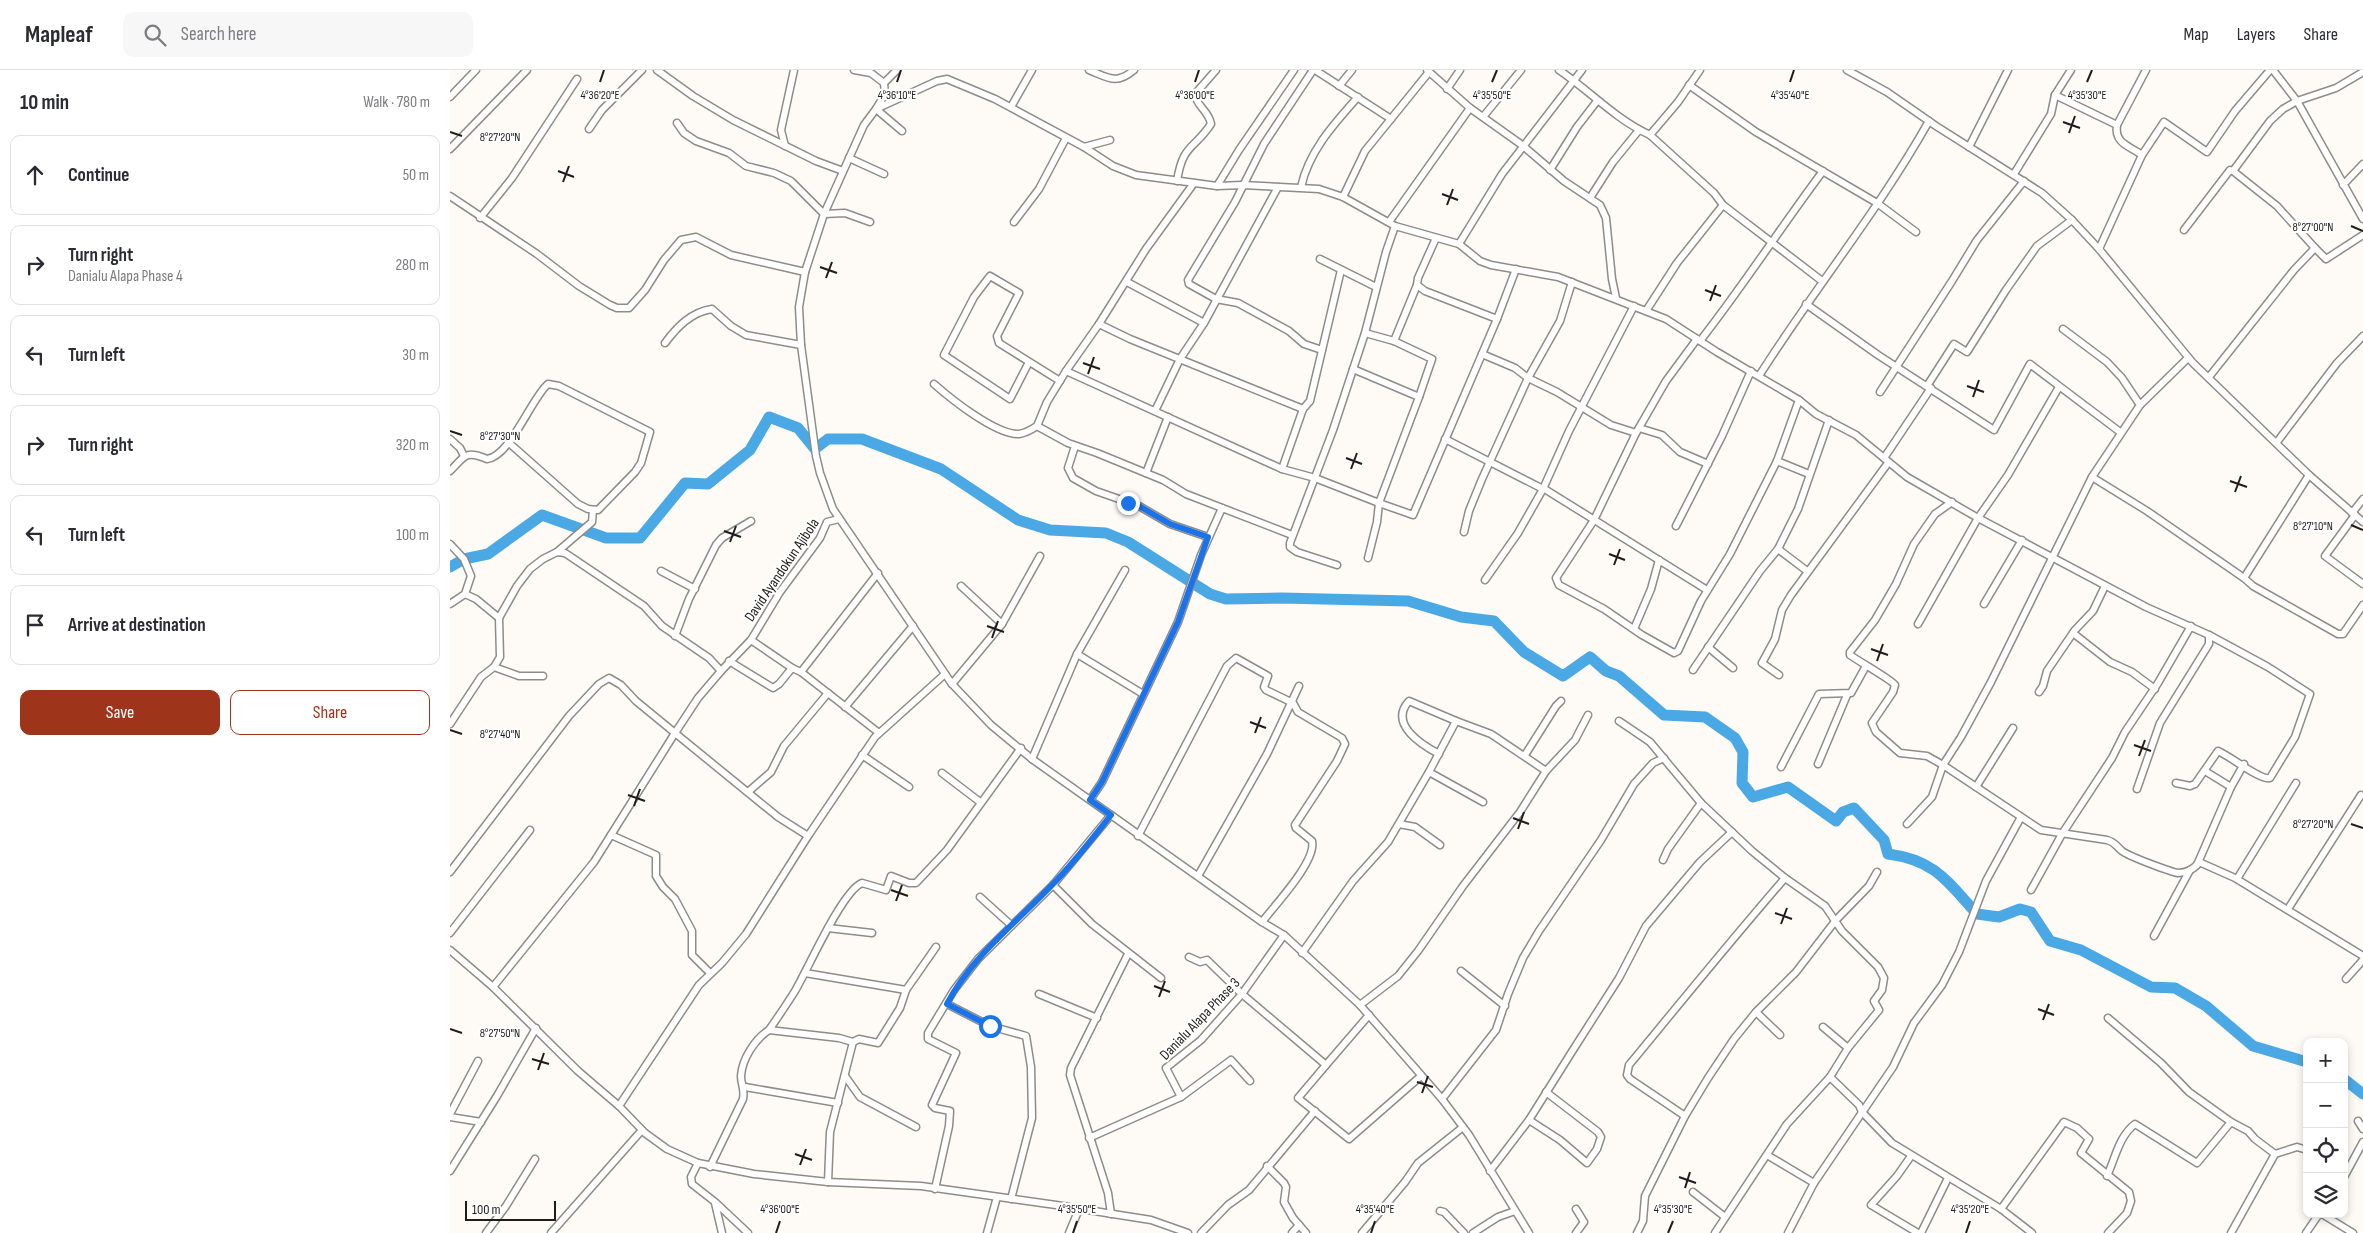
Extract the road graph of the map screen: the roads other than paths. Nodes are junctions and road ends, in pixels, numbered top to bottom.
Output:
1 (476, 70) edge
2 (527, 70) edge
3 (642, 70) edge
4 (657, 70) edge
5 (794, 70) edge
6 (854, 70) edge
7 (897, 70) edge
8 (1032, 70) edge
9 (1089, 70) edge
10 (1134, 70) edge
11 (1216, 70) edge
12 (1294, 70) edge
13 (1314, 70) edge
14 (1352, 70) edge
15 (1460, 70) edge
16 (1521, 70) edge
17 (1559, 70) edge
18 (1582, 70) edge
19 (1700, 70) edge
20 (1847, 70) edge
21 (2008, 70) edge
22 (2071, 70) edge
23 (2146, 70) edge
24 (2272, 70) edge
25 (1428, 71) edge
26 (2363, 72) edge
27 (576, 79) dead end
28 (1574, 80) junction
29 (884, 83) junction
30 (1689, 85) junction
31 (1339, 86) junction
32 (1447, 89) junction
33 (2055, 95) junction
34 (450, 97) edge
35 (1358, 97) junction
36 (1597, 101) junction
37 (2297, 101) junction
38 (1011, 107) junction
39 (1470, 108) junction
40 (876, 109) junction
41 (1483, 118) junction
42 (1391, 119) junction
43 (1929, 121) junction
44 (677, 123) dead end
45 (2117, 125) junction
46 (589, 129) dead end
47 (1639, 130) junction
48 (902, 131) dead end
49 (1650, 135) junction
50 (1066, 138) junction
51 (1110, 140) dead end
52 (1522, 145) junction
53 (785, 146) junction
54 (1084, 147) junction
55 (1969, 147) junction
56 (450, 149) edge
57 (2142, 154) junction
58 (849, 158) junction
59 (2363, 164) edge
60 (1550, 170) junction
61 (843, 171) junction
62 (1823, 171) junction
63 (2233, 171) junction
64 (884, 174) dead end
65 (2014, 174) junction
66 (2024, 180) junction
67 (1177, 181) junction
68 (1194, 183) junction
69 (1243, 185) junction
70 (2344, 185) junction
71 (1217, 186) junction
72 (1278, 186) junction
73 (1301, 187) junction
74 (450, 196) edge
75 (1343, 197) junction
76 (1590, 198) junction
77 (1877, 203) junction
78 (1723, 205) junction
79 (824, 214) junction
80 (480, 218) junction
81 (2363, 219) edge
82 (2072, 220) junction
83 (870, 222) dead end
84 (1014, 222) dead end
85 (1392, 224) junction
86 (2184, 230) dead end
87 (1916, 232) dead end
88 (2363, 235) edge
89 (1436, 238) junction
90 (1771, 242) junction
91 (1459, 244) junction
92 (2315, 248) junction
93 (2099, 249) junction
94 (1320, 260) dead end
95 (1516, 269) junction
96 (1341, 270) junction
97 (804, 272) junction
98 (1822, 281) junction
99 (1127, 282) junction
100 (1572, 282) junction
101 (1418, 285) junction
102 (1376, 287) junction
103 (1616, 298) junction
104 (1216, 299) junction
105 (1806, 304) junction
106 (1634, 306) junction
107 (1646, 311) junction
108 (1497, 319) junction
109 (1204, 323) junction
110 (1099, 324) junction
111 (2063, 329) dead end
112 (1365, 333) junction
113 (2363, 336) edge
114 (1699, 340) junction
115 (1394, 341) junction
116 (665, 343) dead end
117 (801, 345) junction
118 (1322, 350) junction
119 (1482, 354) junction
120 (2188, 358) junction
121 (1180, 359) junction
122 (1030, 362) junction
123 (1036, 366) junction
124 (1897, 366) junction
125 (1353, 369) junction
126 (1027, 370) junction
127 (1066, 371) junction
128 (1751, 371) junction
129 (1759, 376) junction
130 (2209, 377) junction
131 (1528, 378) junction
132 (1060, 381) junction
133 (934, 384) dead end
134 (1929, 387) junction
135 (2059, 387) junction
136 (1880, 392) dead end
137 (1420, 397) junction
138 (1799, 400) junction
139 (2140, 405) junction
140 (1582, 407) junction
141 (1303, 409) junction
142 (1155, 410) junction
143 (1168, 417) junction
144 (1829, 420) junction
145 (1037, 426) junction
146 (1638, 430) junction
147 (2120, 432) junction
148 (450, 439) edge
149 (1446, 439) junction
150 (508, 442) junction
151 (2277, 442) junction
152 (1075, 446) junction
153 (464, 456) junction
154 (1886, 461) junction
155 (1777, 462) junction
156 (1490, 463) junction
157 (1708, 464) junction
158 (1282, 469) junction
159 (450, 471) edge
160 (1146, 473) junction
161 (1810, 474) junction
162 (2309, 474) junction
163 (2092, 477) junction
164 (1315, 478) junction
165 (1543, 489) junction
166 (2363, 499) edge
167 (1952, 502) junction
168 (1379, 503) junction
169 (1222, 508) junction
170 (593, 510) junction
171 (2354, 514) junction
172 (1978, 518) junction
173 (838, 519) junction
174 (1594, 520) junction
175 (751, 521) dead end
176 (2363, 522) edge
177 (1676, 526) dead end
178 (1464, 532) dead end
179 (1292, 535) junction
180 (1208, 537) junction
181 (2022, 540) junction
182 (450, 544) edge
183 (1778, 549) junction
184 (557, 552) junction
185 (1040, 556) dead end
186 (2052, 556) junction
187 (1368, 558) dead end
188 (1659, 560) junction
189 (1337, 565) dead end
190 (1670, 567) junction
191 (1124, 570) dead end
192 (661, 571) dead end
193 (1807, 572) junction
194 (878, 573) junction
195 (1656, 576) junction
196 (2244, 578) junction
197 (1485, 580) dead end
198 (2363, 584) edge
199 (961, 586) dead end
200 (2105, 586) junction
201 (695, 589) junction
202 (1707, 590) junction
203 (465, 594) junction
204 (450, 604) edge
205 (1984, 604) dead end
206 (2363, 606) edge
207 (499, 618) junction
208 (1002, 624) junction
209 (1918, 624) dead end
210 (913, 626) junction
211 (2191, 626) junction
212 (1634, 629) junction
213 (2073, 633) junction
214 (2209, 635) junction
215 (675, 636) junction
216 (751, 640) junction
217 (1708, 647) junction
218 (1077, 654) junction
219 (729, 661) junction
220 (1866, 666) junction
221 (494, 668) junction
222 (792, 668) junction
223 (1733, 668) dead end
224 (1693, 670) dead end
225 (721, 671) junction
226 (801, 672) junction
227 (945, 674) junction
228 (1779, 675) dead end
229 (543, 676) dead end
230 (952, 684) junction
231 (1300, 686) dead end
232 (2155, 688) junction
233 (2038, 692) dead end
234 (828, 693) junction
235 (1142, 694) junction
236 (1847, 695) junction
237 (1561, 701) dead end
238 (1293, 703) junction
239 (845, 707) junction
240 (1588, 715) dead end
241 (1456, 721) junction
242 (1619, 721) dead end
243 (450, 724) edge
244 (2014, 728) dead end
245 (675, 733) junction
246 (879, 733) junction
247 (1020, 748) junction
248 (1439, 754) junction
249 (862, 755) junction
250 (1525, 756) junction
251 (1664, 758) junction
252 (1032, 759) junction
253 (1818, 764) dead end
254 (2244, 764) junction
255 (1943, 765) junction
256 (1781, 767) dead end
257 (1546, 771) junction
258 (942, 772) dead end
259 (1429, 772) junction
260 (2204, 772) junction
261 (2176, 783) dead end
262 (2296, 783) dead end
263 (2231, 786) junction
264 (910, 787) dead end
265 (1976, 787) junction
266 (2137, 789) dead end
267 (748, 792) junction
268 (2360, 795) dead end
269 (1090, 800) junction
270 (980, 802) junction
271 (1484, 802) dead end
272 (1701, 803) junction
273 (1111, 815) junction
274 (2022, 818) junction
275 (1399, 824) junction
276 (1907, 824) dead end
277 (530, 830) dead end
278 (1732, 832) junction
279 (2062, 834) junction
280 (611, 836) junction
281 (808, 836) junction
282 (1138, 836) junction
283 (1440, 845) dead end
284 (1663, 860) dead end
285 (2197, 866) junction
286 (2190, 870) junction
287 (450, 872) edge
288 (1877, 872) dead end
289 (1198, 876) junction
290 (1785, 878) junction
291 (2237, 879) junction
292 (1053, 885) junction
293 (2031, 890) dead end
294 (980, 897) dead end
295 (2288, 909) junction
296 (1836, 920) junction
297 (1262, 922) junction
298 (1011, 925) junction
299 (828, 928) junction
300 (450, 933) edge
301 (872, 933) dead end
302 (1284, 935) junction
303 (2154, 936) dead end
304 (936, 947) dead end
305 (450, 950) edge
306 (1302, 953) junction
307 (1128, 954) junction
308 (1190, 957) dead end
309 (2363, 958) edge
310 (1461, 971) dead end
311 (710, 973) junction
312 (805, 973) junction
313 (1161, 978) dead end
314 (2346, 979) dead end
315 (493, 987) junction
316 (906, 990) junction
317 (1039, 994) dead end
318 (1242, 994) junction
319 (947, 1004) junction
320 (1360, 1005) junction
321 (1505, 1006) junction
322 (1756, 1012) junction
323 (1369, 1015) junction
324 (1097, 1018) junction
325 (2108, 1018) dead end
326 (1823, 1027) dead end
327 (536, 1028) junction
328 (769, 1030) junction
329 (1780, 1035) dead end
330 (853, 1042) junction
331 (1848, 1048) junction
332 (478, 1061) dead end
333 (1326, 1065) junction
334 (845, 1076) junction
335 (1420, 1076) junction
336 (1830, 1077) junction
337 (1250, 1081) dead end
338 (745, 1087) junction
339 (1546, 1092) junction
340 (1181, 1097) junction
341 (1442, 1099) junction
342 (838, 1103) junction
343 (619, 1106) junction
344 (1315, 1111) junction
345 (1862, 1112) junction
346 (450, 1116) edge
347 (1685, 1116) junction
348 (1529, 1120) junction
349 (481, 1122) junction
350 (2232, 1122) junction
351 (2358, 1122) dead end
352 (916, 1127) dead end
353 (1463, 1127) junction
354 (2363, 1129) edge
355 (642, 1130) junction
356 (1090, 1138) junction
357 (2363, 1142) edge
358 (2303, 1149) edge
359 (2275, 1154) junction
360 (1767, 1156) junction
361 (1912, 1156) junction
362 (535, 1159) dead end
363 (698, 1163) junction
364 (1267, 1166) junction
365 (710, 1167) junction
366 (2348, 1168) edge
367 (1490, 1170) junction
368 (450, 1171) edge
369 (2107, 1176) junction
370 (1948, 1178) junction
371 (828, 1182) junction
372 (1814, 1183) junction
373 (935, 1189) junction
374 (1694, 1192) dead end
375 (996, 1197) junction
376 (1011, 1199) junction
377 (715, 1202) junction
378 (1576, 1208) dead end
379 (1078, 1209) junction
380 (2001, 1209) junction
381 (1440, 1211) dead end
382 (1515, 1211) junction
383 (1111, 1214) junction
384 (1725, 1217) junction
385 (2318, 1218) edge
386 (2328, 1218) edge
387 (1299, 1225) junction
388 (486, 1233) edge
389 (551, 1233) edge
390 (722, 1233) edge
391 (748, 1233) edge
392 (987, 1233) edge
393 (1069, 1233) edge
394 (1188, 1233) edge
395 (1201, 1233) edge
396 (1292, 1233) edge
397 (1306, 1233) edge
398 (1362, 1233) edge
399 (1464, 1233) edge
400 (1473, 1233) edge
401 (1529, 1233) edge
402 (1576, 1233) edge
403 (1637, 1233) edge
404 (1715, 1233) edge
405 (1788, 1233) edge
406 (1920, 1233) edge
407 (2032, 1233) edge
408 (2108, 1233) edge
409 (2231, 1233) edge
410 (2306, 1233) edge
411 (2353, 1233) edge

1 - 34 street
2 - 56 street
3 - 46 street
4 - 53 street
5 - 53 street
6 - 29 street
7 - 29 street
8 - 38 street
9 - 10 street
11 - 67 street
12 - 71 street
13 - 31 street
13 - 69 street
14 - 31 street
15 - 32 street
16 - 41 street
17 - 28 street
18 - 28 street
19 - 30 street
20 - 43 street
21 - 55 street
22 - 33 street
23 - 45 street
24 - 37 street
24 - 57 street
25 - 32 street
25 - 42 street
26 - 37 street
27 - 80 street
28 - 36 street
28 - 52 street
29 - 40 street
30 - 49 street
30 - 62 street
31 - 35 street
32 - 39 street
33 - 45 street
33 - 65 street
35 - 42 street
35 - 73 street
36 - 47 street
36 - 60 street
37 - 63 street
37 - 70 street
38 - 40 street
38 - 50 street
39 - 41 street
39 - 85 street
40 - 48 street
40 - 58 street
41 - 52 street
42 - 75 street
43 - 55 street
43 - 77 street
44 - 79 street
45 - 57 street
47 - 49 street
47 - 76 street
49 - 78 street
50 - 54 street
50 - 84 street
51 - 54 street
52 - 60 street
52 - 91 street
53 - 61 street
54 - 67 street
55 - 65 street
57 - 93 street
58 - 61 street
58 - 64 street
59 - 70 street
60 - 76 street
61 - 79 street
62 - 77 street
62 - 90 street
63 - 86 street
63 - 92 street
65 - 66 street
66 - 82 street
66 - 124 street
67 - 68 street
68 - 71 street
68 - 99 street
69 - 71 street
69 - 72 street
69 - 104 street
70 - 81 street
72 - 73 street
72 - 104 street
73 - 75 street
74 - 80 street
75 - 85 street
76 - 103 street
77 - 87 street
77 - 98 street
78 - 90 street
78 - 107 street
79 - 83 street
79 - 97 street
80 - 97 street
82 - 93 street
82 - 134 street
85 - 89 street
85 - 102 street
88 - 92 street
89 - 91 street
89 - 101 street
90 - 98 street
90 - 114 street
91 - 95 street
92 - 130 street
93 - 120 street
94 - 96 street
95 - 100 street
95 - 108 street
96 - 102 street
96 - 118 street
97 - 117 street
98 - 105 street
99 - 109 street
99 - 110 street
100 - 103 street
100 - 131 street
101 - 108 street
101 - 115 street
102 - 112 street
103 - 106 street
104 - 109 street
104 - 118 street
105 - 124 street
105 - 129 street
106 - 107 street
106 - 140 street
107 - 114 street
108 - 119 street
109 - 121 street
110 - 121 street
110 - 127 street
111 - 139 street
112 - 115 street
112 - 125 street
113 - 151 street
114 - 128 street
114 - 146 street
115 - 137 street
116 - 117 street
117 - 173 street
118 - 141 street
119 - 131 street
119 - 149 street
120 - 130 street
120 - 139 street
121 - 141 street
121 - 142 street
122 - 123 street
122 - 126 street
122 - 126 street
123 - 126 street
123 - 132 street
124 - 134 street
124 - 136 street
125 - 137 street
125 - 164 street
127 - 132 street
127 - 142 street
128 - 129 street
128 - 157 street
129 - 138 street
130 - 151 street
131 - 140 street
131 - 156 street
132 - 145 street
133 - 145 street
134 - 135 street
134 - 154 street
135 - 147 street
135 - 172 street
137 - 168 street
138 - 144 street
138 - 155 street
139 - 147 street
140 - 146 street
140 - 165 street
141 - 158 street
142 - 143 street
143 - 158 street
143 - 160 street
144 - 154 street
144 - 161 street
145 - 152 street
146 - 157 street
146 - 174 street
147 - 163 street
148 - 153 street
149 - 156 street
149 - 168 street
150 - 153 street
150 - 170 street
150 - 170 street
151 - 162 street
152 - 160 street
152 - 180 street
153 - 159 street
154 - 167 street
154 - 193 street
155 - 161 street
155 - 202 street
156 - 165 street
156 - 178 street
157 - 177 street
158 - 164 street
160 - 169 street
161 - 183 street
162 - 171 street
162 - 196 street
163 - 186 street
163 - 196 street
164 - 168 street
164 - 179 street
165 - 174 street
165 - 197 street
166 - 171 street
167 - 172 street
167 - 220 street
168 - 187 street
169 - 179 street
169 - 180 street
170 - 184 street
171 - 176 street
171 - 198 street
172 - 181 street
172 - 209 street
173 - 194 street
173 - 216 street, David Ayandokun Ajibola
174 - 188 street
174 - 212 street
175 - 201 street
179 - 189 street
180 - 235 street
181 - 186 street
181 - 205 street
182 - 203 street
183 - 193 street
183 - 217 street
184 - 207 street
184 - 215 street
185 - 208 street
186 - 200 street
186 - 255 street
188 - 190 street
188 - 195 street
190 - 195 street
190 - 202 street
191 - 218 street
192 - 201 street
193 - 228 street
194 - 210 street
194 - 226 street
195 - 212 street
196 - 206 street
199 - 208 street
200 - 211 street
200 - 213 street
201 - 215 street
202 - 212 street
203 - 204 street
203 - 207 street
207 - 221 street
208 - 230 street
210 - 227 street
210 - 239 street
211 - 214 street
211 - 232 street
213 - 232 street
213 - 233 street
214 - 254 street
214 - 266 street
215 - 225 street
216 - 219 street, David Ayandokun Ajibola
216 - 222 street
217 - 223 street
217 - 224 street
218 - 235 street
218 - 252 street
219 - 222 street
219 - 225 street, David Ayandokun Ajibola
220 - 236 street
220 - 255 street
221 - 229 street
221 - 243 street
222 - 226 street
225 - 245 street, David Ayandokun Ajibola
226 - 234 street
227 - 230 street
227 - 246 street
230 - 247 street
231 - 238 street
232 - 279 street
234 - 239 street
234 - 267 street
235 - 269 street
236 - 253 street
236 - 256 street
237 - 250 street
238 - 282 street
238 - 289 street
238 - 297 street
239 - 246 street
240 - 257 street
241 - 248 street
241 - 248 street
241 - 250 street
242 - 251 street
244 - 265 street
245 - 267 street
245 - 280 street, David Ayandokun Ajibola
245 - 287 street
246 - 249 street
247 - 252 street
247 - 270 street
248 - 259 street
249 - 264 street
249 - 281 street
250 - 257 street
251 - 272 street
251 - 321 street
252 - 269 street
254 - 260 street
254 - 263 street
255 - 265 street
255 - 276 street
257 - 320 street
258 - 270 street
259 - 271 street
259 - 275 street
260 - 261 street
260 - 263 street
262 - 291 street
263 - 285 street
265 - 274 street
267 - 281 street
268 - 295 street
269 - 273 street
270 - 299 street
272 - 278 street
272 - 284 street
273 - 282 street
273 - 292 street
274 - 279 street
274 - 345 street
275 - 283 street
275 - 306 street
277 - 300 street
278 - 290 street
278 - 339 street
279 - 286 street
279 - 293 street
280 - 311 street
280 - 315 street, David Ayandokun Ajibola
281 - 311 street
282 - 289 street
285 - 286 street
285 - 291 street
286 - 303 street
288 - 296 street
289 - 297 street
290 - 296 street
290 - 347 street
291 - 295 street
292 - 298 street
292 - 307 street
294 - 298 street
295 - 309 street
296 - 322 street
296 - 331 street
297 - 302 street
298 - 319 street
299 - 301 street
299 - 312 street
302 - 306 street
302 - 318 street, Danialu Alapa Phase 3
304 - 316 street
305 - 315 street
306 - 320 street
307 - 313 street
307 - 324 street
308 - 318 street
309 - 314 street
310 - 321 street
311 - 343 street
312 - 316 street
312 - 328 street
315 - 327 street
316 - 330 street
317 - 324 street
318 - 333 street
318 - 340 street, Danialu Alapa Phase 3
319 - 373 street
319 - 376 street
320 - 323 street
321 - 341 street
322 - 329 street
322 - 347 street
323 - 333 street
323 - 335 street
324 - 356 street
325 - 350 street
326 - 331 street
327 - 343 street
327 - 349 street
328 - 330 street
328 - 338 street
330 - 334 street
331 - 336 street
332 - 346 street
333 - 344 street
334 - 342 street
334 - 352 street
335 - 341 street
335 - 344 street
336 - 345 street
336 - 360 street
337 - 340 street
338 - 342 street
338 - 365 street
339 - 348 street
339 - 348 street
340 - 356 street
341 - 353 street
342 - 371 street
343 - 355 street
344 - 364 street
345 - 361 street
345 - 372 street
346 - 349 street
347 - 403 street
348 - 367 street
349 - 368 street
350 - 359 street
350 - 369 street
351 - 354 street
353 - 367 street
353 - 398 street
355 - 363 street
355 - 389 street
356 - 383 street
357 - 366 street
358 - 359 street
359 - 409 street
360 - 372 street
360 - 384 street
361 - 370 street
361 - 406 street
362 - 388 street
363 - 365 street
363 - 377 street
364 - 387 street
364 - 395 street
365 - 371 street
367 - 382 street
369 - 380 street
369 - 408 street
370 - 380 street
370 - 406 street
371 - 373 street
372 - 405 street
373 - 375 street
374 - 384 street
375 - 376 street
375 - 392 street
376 - 379 street
377 - 390 street
377 - 391 street
378 - 402 street
379 - 383 street
379 - 393 street
380 - 407 street
381 - 399 street
382 - 400 street
382 - 401 street
383 - 394 street
384 - 404 street
385 - 410 street
386 - 411 street
387 - 396 street
387 - 397 street

